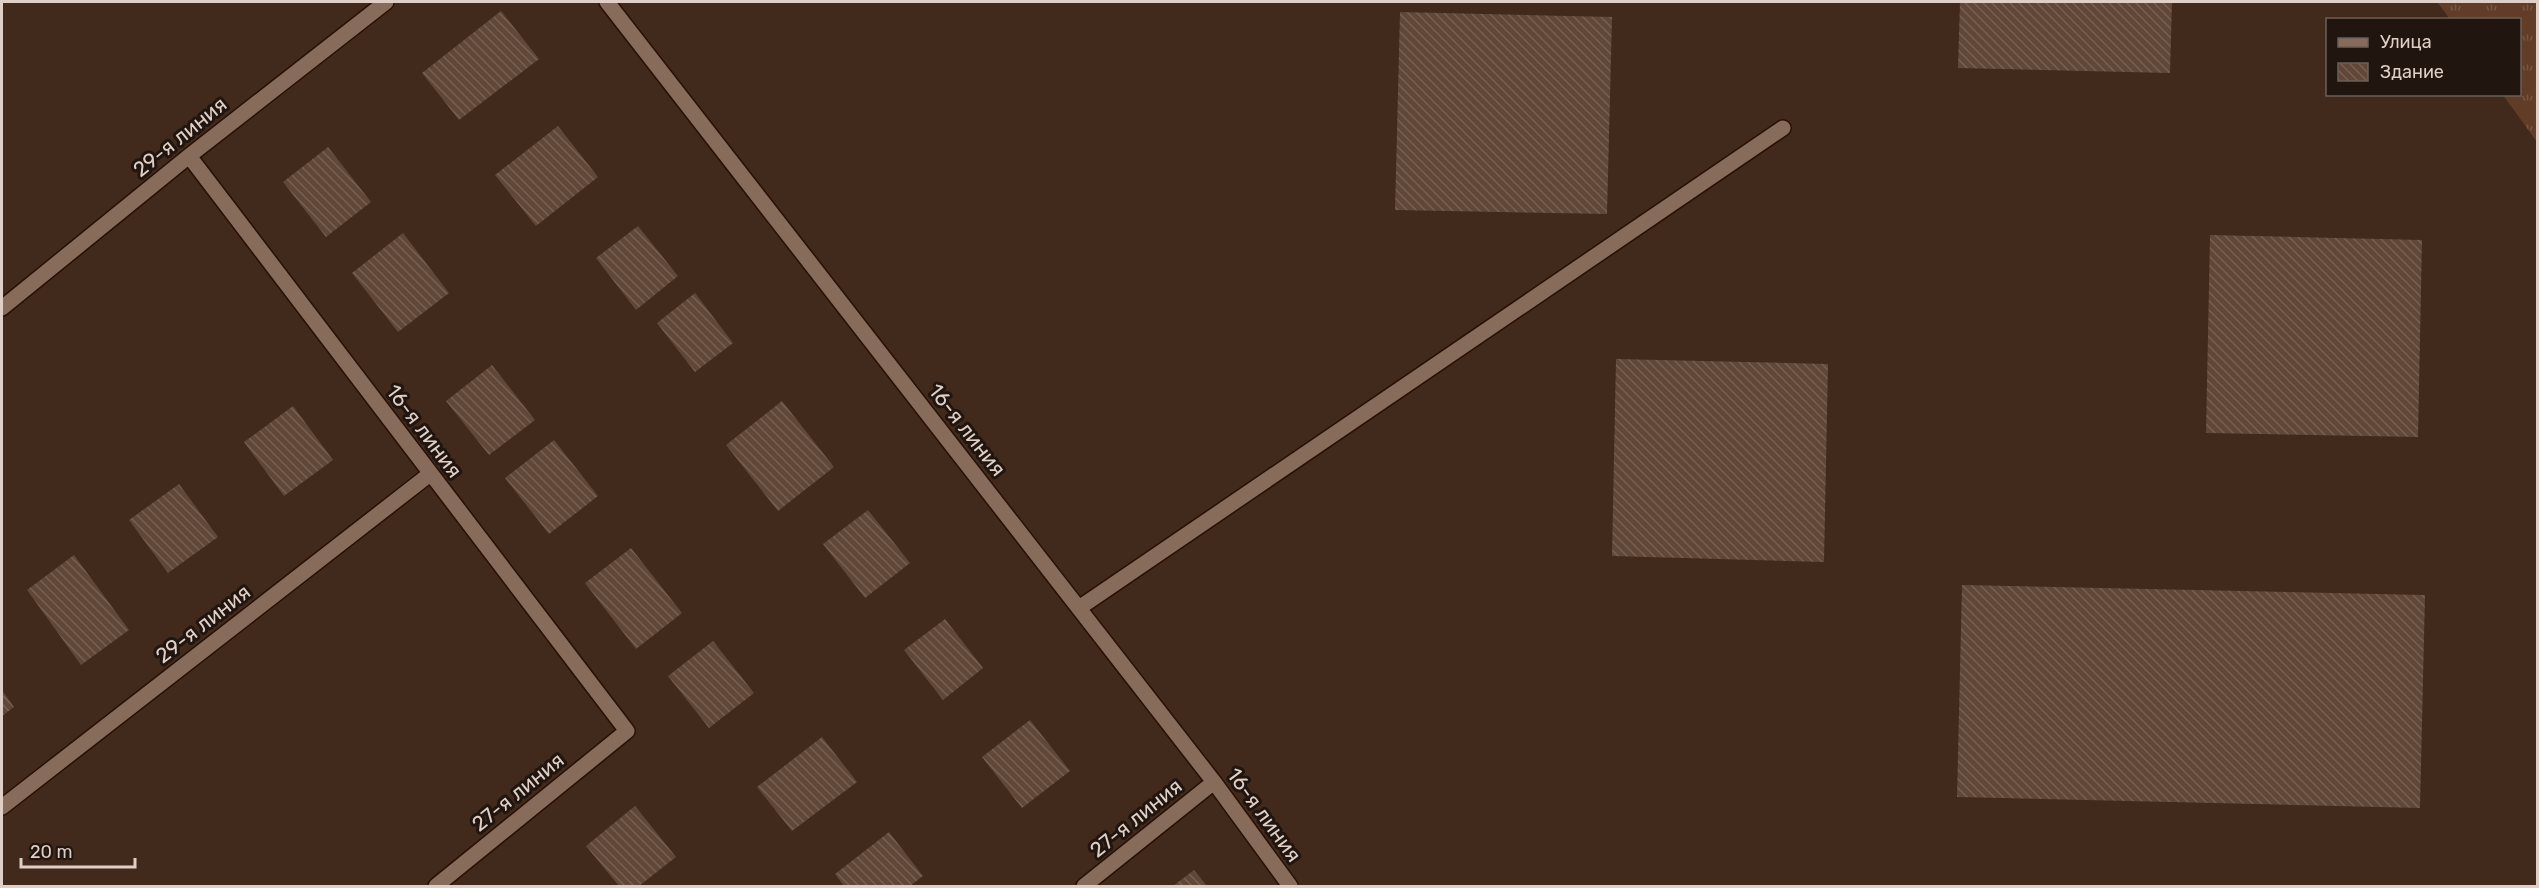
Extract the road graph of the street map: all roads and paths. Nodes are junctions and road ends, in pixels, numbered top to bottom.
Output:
1 (386, 2) edge
2 (607, 2) edge
3 (1783, 128) dead end
4 (189, 156) junction
5 (2, 308) edge
6 (430, 474) junction
7 (1079, 608) junction
8 (627, 730) joint
9 (1214, 782) junction
10 (2, 807) edge
11 (436, 886) edge
12 (1084, 886) edge
13 (1290, 886) edge

1 - 4 street, 29-я линия
2 - 7 street, 16-я линия
3 - 7 street
4 - 5 street, 29-я линия
4 - 6 street, 16-я линия
6 - 8 street, 16-я линия
6 - 10 street, 29-я линия
7 - 9 street, 16-я линия
8 - 11 street, 27-я линия
9 - 12 street, 27-я линия
9 - 13 street, 16-я линия

